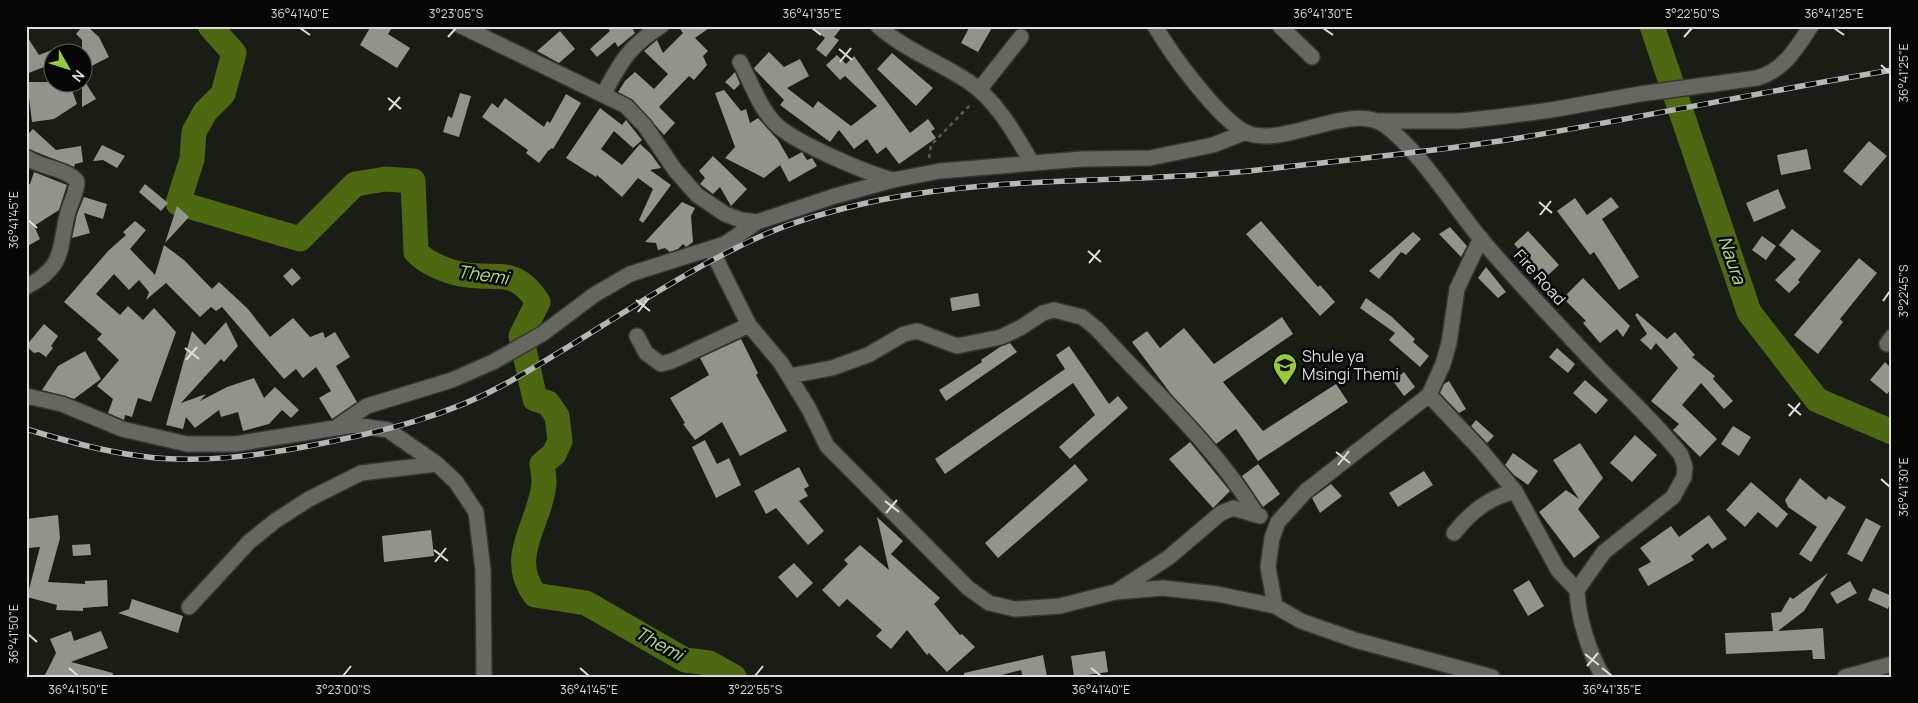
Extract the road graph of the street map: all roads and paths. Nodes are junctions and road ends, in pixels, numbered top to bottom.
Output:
1 (461, 26) edge
2 (662, 26) edge
3 (878, 26) edge
4 (1155, 26) edge
5 (1280, 26) edge
6 (1811, 26) edge
7 (1021, 37) dead end
8 (1312, 56) dead end
9 (740, 62) dead end
10 (980, 91) junction
11 (603, 95) junction
12 (1374, 121) junction
13 (1246, 132) junction
14 (26, 158) edge
15 (1032, 163) junction
16 (924, 164) dead end
17 (893, 180) junction
18 (757, 222) junction
19 (1481, 238) junction
20 (711, 249) junction
21 (26, 286) edge
22 (750, 325) junction
23 (637, 336) dead end
24 (789, 376) junction
25 (1429, 395) junction
26 (26, 396) edge
27 (334, 428) junction
28 (437, 464) junction
29 (1515, 491) junction
30 (1257, 515) junction
31 (1278, 522) junction
32 (1454, 533) dead end
33 (1577, 590) junction
34 (1115, 592) junction
35 (1275, 606) junction
36 (189, 607) dead end
37 (1892, 664) edge
38 (484, 677) edge
39 (1492, 677) edge
40 (1603, 677) edge
41 (1845, 677) edge

1 - 11 street
2 - 11 street
3 - 10 street
4 - 13 street
5 - 8 street
6 - 12 street
7 - 10 street
9 - 17 street
10 - 15 street
10 - 16 path
11 - 18 street
12 - 13 street
12 - 19 street, Fire Road
13 - 15 street
14 - 21 street
15 - 17 street
17 - 18 street
18 - 20 street
19 - 25 street
19 - 33 street, Fire Road
20 - 22 street
20 - 27 street
22 - 23 street
22 - 24 street
24 - 30 street
24 - 34 street
25 - 29 street
25 - 31 street
26 - 27 street
27 - 28 street
28 - 36 street
28 - 38 street
29 - 32 street
29 - 33 street
30 - 31 street
30 - 34 street
31 - 35 street
33 - 40 street
34 - 35 street
35 - 39 street
37 - 41 street

